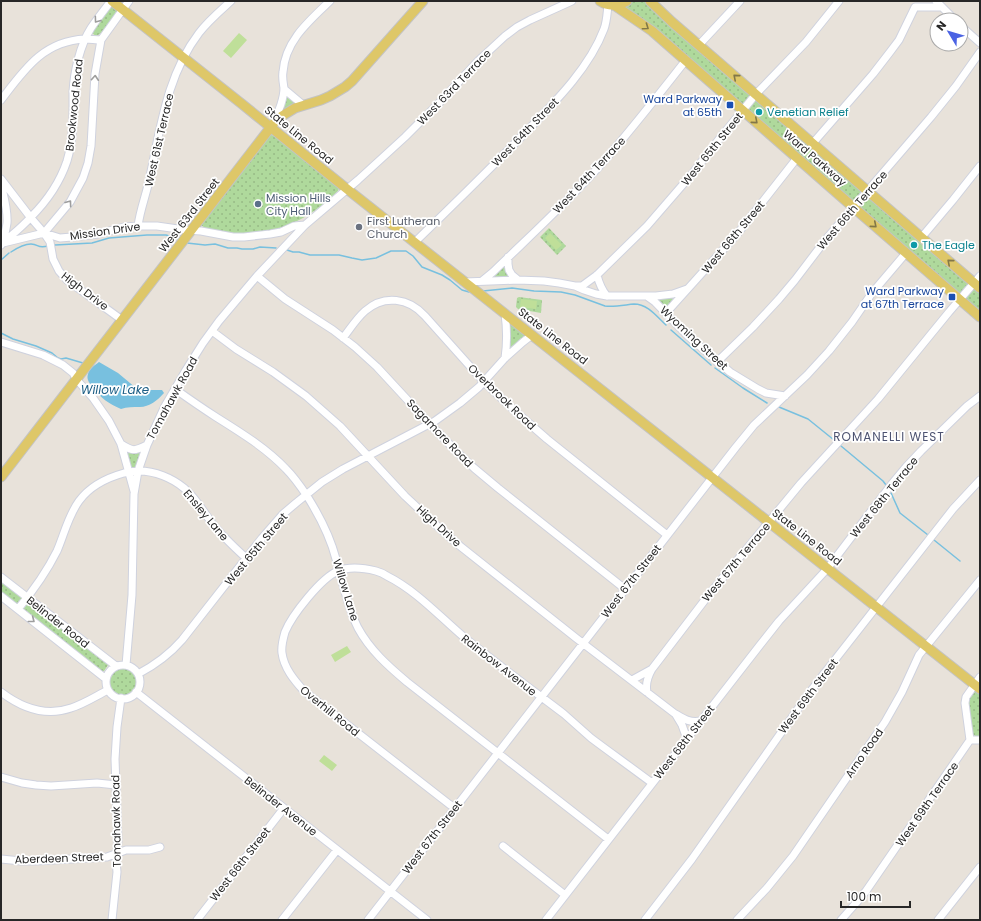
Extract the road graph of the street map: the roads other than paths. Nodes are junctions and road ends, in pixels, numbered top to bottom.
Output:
1 (111, 1) edge
2 (129, 1) edge
3 (231, 1) edge
4 (330, 1) edge
5 (423, 1) edge
6 (572, 1) edge
7 (626, 1) edge
8 (650, 1) edge
9 (740, 1) edge
10 (839, 1) edge
11 (936, 1) edge
12 (607, 4) edge
13 (915, 4) edge
14 (942, 7) junction
15 (122, 9) junction
16 (947, 12) edge
17 (969, 33) edge
18 (85, 39) junction
19 (100, 40) junction
20 (980, 43) edge
21 (699, 46) junction
22 (980, 52) edge
23 (184, 58) junction
24 (686, 60) junction
25 (284, 89) junction
26 (756, 94) junction
27 (1, 100) edge
28 (303, 105) junction
29 (743, 110) junction
30 (272, 126) junction
31 (813, 143) junction
32 (798, 158) junction
33 (980, 166) edge
34 (1, 179) edge
35 (1, 184) edge
36 (347, 189) junction
37 (868, 191) junction
38 (853, 207) junction
39 (31, 218) junction
40 (305, 225) junction
41 (138, 226) junction
42 (192, 230) junction
43 (285, 230) junction
44 (44, 233) junction
45 (921, 238) junction
46 (290, 241) junction
47 (415, 242) junction
48 (2, 244) edge
49 (906, 253) junction
50 (508, 256) junction
51 (597, 275) junction
52 (256, 276) junction
53 (518, 280) junction
54 (482, 281) junction
55 (465, 282) junction
56 (978, 282) edge
57 (576, 286) junction
58 (689, 288) junction
59 (607, 296) junction
60 (647, 297) junction
61 (960, 299) junction
62 (666, 313) junction
63 (505, 314) junction
64 (980, 317) edge
65 (122, 320) junction
66 (212, 331) junction
67 (532, 335) junction
68 (343, 338) junction
69 (1, 342) edge
70 (505, 358) junction
71 (717, 362) junction
72 (77, 380) junction
73 (484, 382) junction
74 (175, 389) junction
75 (766, 393) junction
76 (785, 396) junction
77 (980, 396) edge
78 (772, 408) junction
79 (430, 424) junction
80 (121, 444) junction
81 (147, 444) junction
82 (368, 456) junction
83 (138, 471) junction
84 (129, 472) junction
85 (1, 477) edge
86 (711, 477) junction
87 (980, 480) edge
88 (134, 494) junction
89 (306, 495) junction
90 (769, 523) junction
91 (667, 535) junction
92 (246, 558) junction
93 (827, 568) junction
94 (339, 570) junction
95 (1, 577) edge
96 (980, 580) edge
97 (625, 589) junction
98 (1, 596) edge
99 (27, 598) junction
100 (876, 608) junction
101 (18, 609) junction
102 (583, 643) junction
103 (926, 647) junction
104 (126, 665) junction
105 (116, 666) junction
106 (652, 669) junction
107 (138, 674) junction
108 (106, 679) junction
109 (632, 680) junction
110 (978, 684) edge
111 (108, 690) junction
112 (1, 692) edge
113 (136, 692) junction
114 (647, 692) junction
115 (541, 697) junction
116 (121, 698) junction
117 (674, 713) junction
118 (701, 721) junction
119 (687, 739) junction
120 (970, 740) junction
121 (980, 740) edge
122 (498, 753) junction
123 (1, 777) edge
124 (652, 783) junction
125 (116, 785) junction
126 (284, 808) junction
127 (455, 808) junction
128 (608, 839) junction
129 (503, 846) dead end
130 (160, 847) dead end
131 (337, 850) junction
132 (117, 853) junction
133 (1, 859) edge
134 (980, 867) edge
135 (390, 892) junction
136 (565, 895) junction
137 (112, 920) edge
138 (196, 920) edge
139 (282, 920) edge
140 (368, 920) edge
141 (427, 920) edge
142 (546, 920) edge
143 (645, 920) edge
144 (737, 920) edge
145 (841, 920) edge
146 (938, 920) edge

1 - 15 main road, State Line Road
1 -> 18 street, Brookwood Road
2 - 15 street, Brookwood Road
3 - 23 street, West 61st Terrace
4 - 25 street
5 - 28 main road, West 63rd Street
6 - 36 street, West 63rd Terrace
7 - 12 main road
8 - 21 main road, Ward Parkway
9 - 21 street
10 - 26 street, West 65th Street
11 - 14 street
12 -> 24 main road, Ward Parkway
12 - 47 street, West 64th Street
13 - 14 street
13 - 31 street
14 - 16 street
15 - 19 street, Brookwood Road
15 - 23 main road, State Line Road
17 - 20 street
18 - 19 street
18 - 27 street
18 - 39 street, Brookwood Road
44 -> 19 street, Brookwood Road
26 -> 21 main road, Ward Parkway
22 - 37 street, West 66th Terrace
23 - 30 main road, State Line Road
23 - 41 street, West 61st Terrace
24 - 29 main road, Ward Parkway
24 - 50 street, West 64th Terrace
25 - 28 street
25 - 30 street
26 - 29 street, West 65th Street
26 - 31 main road, Ward Parkway
28 - 30 main road, West 63rd Street
29 -> 32 main road, Ward Parkway
29 - 51 street, West 65th Street
30 - 36 main road, State Line Road
30 - 42 main road, West 63rd Street
31 - 37 main road, Ward Parkway
32 - 38 main road, Ward Parkway
32 - 58 street, West 66th Street
33 - 45 street
34 - 39 street, High Drive
35 - 48 street
36 - 40 street, Tomahawk Road
36 - 47 main road, State Line Road
37 - 38 street, West 66th Terrace
37 - 45 main road, Ward Parkway
38 -> 49 main road, Ward Parkway
38 - 71 street, West 66th Terrace
39 - 44 street, High Drive
39 - 48 street, Brookwood Road
40 - 43 street, Mission Drive
40 - 46 street, Tomahawk Road
41 - 42 street, Mission Drive
41 - 44 street, Mission Drive
42 - 43 street, Mission Drive
42 - 65 main road, West 63rd Street
43 - 46 street
44 - 48 street, Mission Drive
44 - 65 street, High Drive
56 -> 45 main road, Ward Parkway
46 - 52 street, Tomahawk Road
47 - 55 main road, State Line Road
49 - 61 main road, Ward Parkway
49 - 76 street, West 67th Street
50 - 53 street
50 - 54 street, West 64th Terrace
51 - 57 street, West 65th Street
51 - 59 street
52 - 66 street, Tomahawk Road
52 - 68 street, Sagamore Road
53 - 54 street, Wyoming Street
53 - 57 street, Wyoming Street
54 - 55 street, Wyoming Street
55 - 63 main road, State Line Road
56 - 61 street, West 67th Terrace
57 - 59 street, Wyoming Street
58 - 60 street, Wyoming Street
58 - 62 street, West 66th Street
59 - 60 street, Wyoming Street
60 - 62 street, Wyoming Street
61 - 64 main road, Ward Parkway
61 - 90 street, West 67th Terrace
62 - 71 street, Wyoming Street
63 - 67 main road, State Line Road
63 - 70 street
65 - 72 main road, West 63rd Street
66 - 74 street, Tomahawk Road
66 - 82 street, High Drive
67 - 70 street, West 65th Street
67 - 86 main road, State Line Road
68 - 73 street, Overbrook Road
68 - 79 street, Sagamore Road
69 - 72 street
70 - 73 street, West 65th Street
71 - 75 street, Wyoming Street
72 - 80 street
72 - 85 main road, West 63rd Street
73 - 79 street, West 65th Street
73 - 91 street, Overbrook Road
74 - 81 street, Tomahawk Road
74 - 89 street, Willow Lane
75 - 76 street, Wyoming Street
75 - 78 street
76 - 78 street, West 67th Street
77 - 93 street, West 68th Terrace
78 - 86 street, West 67th Street
79 - 82 street, West 65th Street
79 - 97 street, Sagamore Road
80 - 81 street
80 - 84 street
81 - 83 street, Tomahawk Road
82 - 89 street, West 65th Street
82 - 102 street, High Drive
83 - 84 street
83 - 88 street, Tomahawk Road
83 - 92 street, Ensley Lane
84 - 88 street
84 - 99 street
86 - 90 main road, State Line Road
86 - 91 street, West 67th Street
87 - 100 street, West 69th Street
88 - 104 street, Tomahawk Road
89 - 92 street, West 65th Street
89 - 94 street, Willow Lane
90 - 93 main road, State Line Road
90 - 106 street, West 67th Terrace
91 - 97 street, West 67th Street
92 - 107 street, West 65th Street
93 - 100 main road, State Line Road
93 - 118 street, West 68th Street
94 - 115 street, Rainbow Avenue
94 - 122 street, Willow Lane
94 - 127 street, Overhill Road
95 - 99 street, Belinder Road
96 - 103 street, Arno Road
97 - 102 street, West 67th Street
98 - 101 street
99 - 101 street
99 - 105 street, Belinder Road
100 - 103 main road, State Line Road
100 - 143 street, West 69th Street
101 -> 108 street
102 - 109 street, High Drive
102 - 115 street, West 67th Street
103 - 110 main road, State Line Road
103 - 144 street, Arno Road
104 - 105 street
104 - 107 street
105 - 108 street
106 - 109 street, West 67th Terrace
106 - 114 street, West 67th Terrace
107 - 113 street
108 - 111 street
109 - 114 street, High Drive
110 - 120 street
111 - 112 street
111 - 116 street
113 - 116 street
113 - 126 street, Belinder Avenue
114 - 117 street, High Drive
115 - 122 street, West 67th Street
115 - 124 street, Rainbow Avenue
116 - 125 street, Tomahawk Road
117 - 118 street, High Drive
117 - 119 street, High Drive
118 - 119 street, West 68th Street
119 - 124 street, West 68th Street
120 - 121 street
120 - 145 street, West 69th Terrace
122 - 127 street, West 67th Street
122 - 128 street, Willow Lane
123 - 125 street
124 - 128 street, West 68th Street
125 - 132 street, Tomahawk Road
126 - 131 street, Belinder Avenue
126 - 138 street, West 66th Street
127 - 135 street, West 67th Street
128 - 136 street, West 68th Street
129 - 136 street
130 - 132 street, Aberdeen Street
131 - 135 street, Belinder Avenue
131 - 139 street
132 - 133 street, Aberdeen Street
132 - 137 street, Tomahawk Road
134 - 146 street
135 - 140 street, West 67th Street
135 - 141 street, Belinder Avenue
136 - 142 street, West 68th Street

